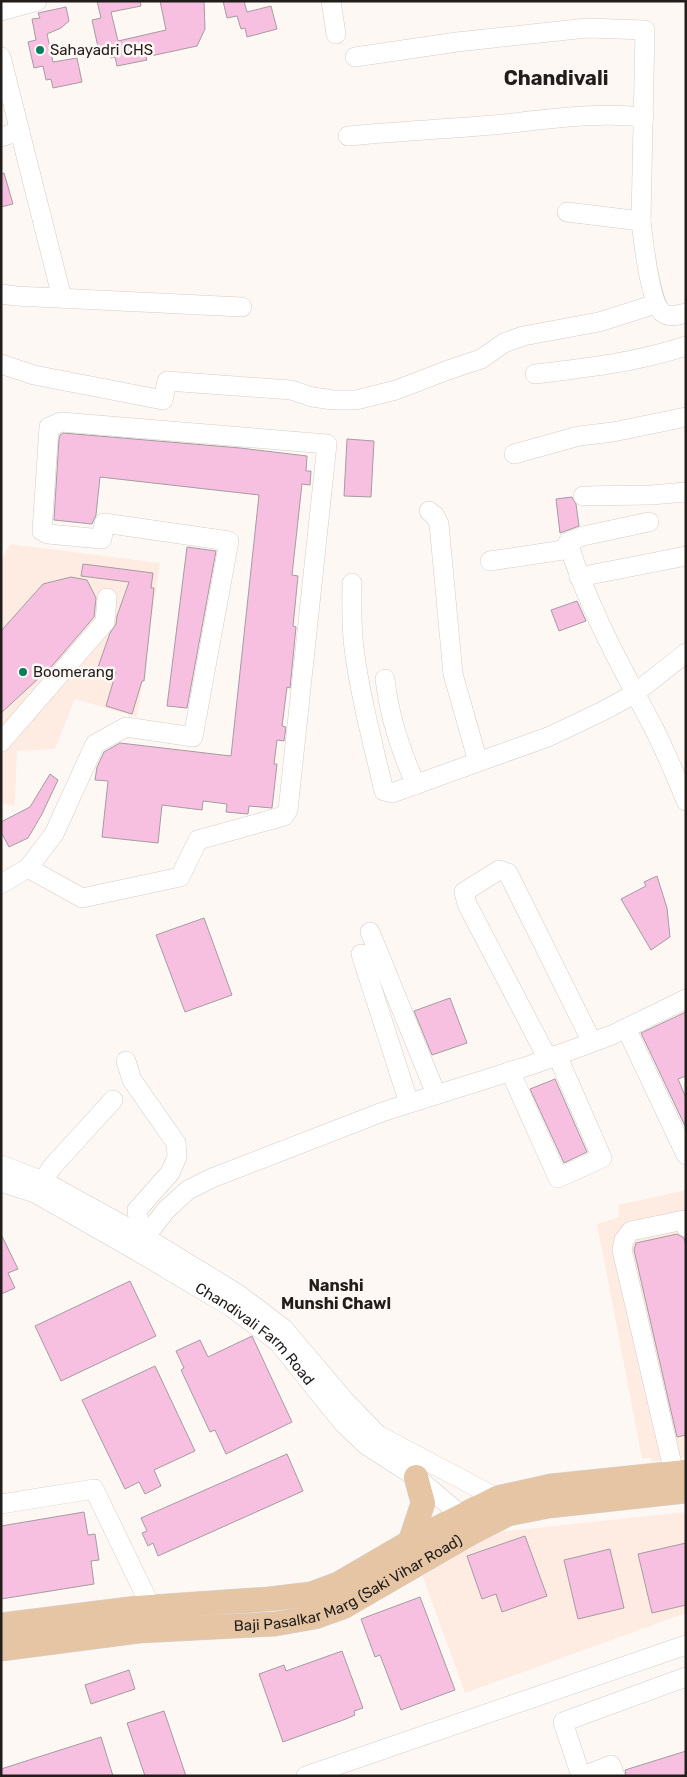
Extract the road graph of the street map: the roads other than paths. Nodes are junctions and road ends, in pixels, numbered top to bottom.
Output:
1 (37, 1) edge
2 (331, 1) edge
3 (1, 11) edge
4 (336, 34) dead end
5 (1, 56) edge
6 (355, 57) dead end
7 (644, 117) junction
8 (20, 131) junction
9 (348, 136) dead end
10 (1, 137) edge
11 (567, 212) dead end
12 (641, 220) junction
13 (1, 294) edge
14 (62, 298) junction
15 (656, 304) junction
16 (242, 307) dead end
17 (686, 313) edge
18 (686, 346) edge
19 (1, 364) edge
20 (535, 374) dead end
21 (686, 417) edge
22 (514, 454) dead end
23 (686, 492) edge
24 (583, 496) dead end
25 (429, 511) dead end
26 (649, 522) dead end
27 (570, 549) junction
28 (686, 556) edge
29 (490, 561) dead end
30 (579, 577) junction
31 (352, 583) dead end
32 (107, 598) dead end
33 (686, 653) edge
34 (385, 679) dead end
35 (634, 694) junction
36 (1, 742) edge
37 (478, 762) junction
38 (416, 785) junction
39 (686, 801) edge
40 (28, 868) junction
41 (1, 884) edge
42 (370, 932) dead end
43 (361, 954) dead end
44 (686, 999) edge
45 (626, 1028) junction
46 (592, 1042) junction
47 (552, 1057) junction
48 (126, 1061) dead end
49 (510, 1071) junction
50 (436, 1094) junction
51 (113, 1100) dead end
52 (409, 1103) junction
53 (686, 1155) edge
54 (1, 1165) edge
55 (1, 1182) edge
56 (39, 1187) junction
57 (685, 1222) edge
58 (140, 1244) junction
59 (301, 1360) junction
60 (416, 1477) junction
61 (680, 1482) edge
62 (1, 1504) edge
63 (503, 1506) junction
64 (466, 1525) junction
65 (410, 1542) junction
66 (142, 1616) junction
67 (1, 1624) edge
68 (686, 1645) edge
69 (1, 1648) edge
70 (686, 1677) edge
71 (306, 1776) edge
72 (582, 1776) edge
73 (615, 1776) edge

1 - 3 street
2 - 4 street
5 - 8 street
6 - 7 street
7 - 9 street
7 - 12 street
8 - 10 street
8 - 14 street
11 - 12 street
12 - 15 street
13 - 14 street
14 - 16 street
15 - 17 street
15 - 19 street
18 - 20 street
21 - 22 street
23 - 24 street
25 - 37 street
26 - 27 street
27 - 29 street
27 - 30 street
28 - 30 street
30 - 35 street
31 - 38 street
32 - 36 street
33 - 35 street
34 - 38 street
35 - 37 street
35 - 39 street
37 - 38 street
40 - 40 street
40 - 41 street
42 - 50 street
43 - 52 street
44 - 45 street
45 - 46 street
45 - 53 street
46 - 47 street
46 - 47 street
47 - 49 street
47 - 49 street
48 - 58 street
49 - 50 street
50 - 52 street
51 - 56 street
52 - 58 street
54 - 56 street
55 - 56 street
56 - 58 street
57 - 61 street
58 - 59 street
59 - 60 street, Chandivali Farm Road
59 - 63 street
60 - 64 street, Chandivali Farm Road
60 - 65 main road
61 - 63 main road, Baji Pasalkar Marg (Saki Vihar Road)
62 - 66 street
63 - 64 main road, Baji Pasalkar Marg (Saki Vihar Road)
64 - 65 main road, Baji Pasalkar Marg (Saki Vihar Road)
64 - 66 main road, Baji Pasalkar Marg (Saki Vihar Road)
65 - 66 main road, Baji Pasalkar Marg (Saki Vihar Road)
66 - 67 main road, Baji Pasalkar Marg (Saki Vihar Road)
66 - 69 main road, Baji Pasalkar Marg (Saki Vihar Road)
68 - 71 street
70 - 72 street
72 - 73 street

